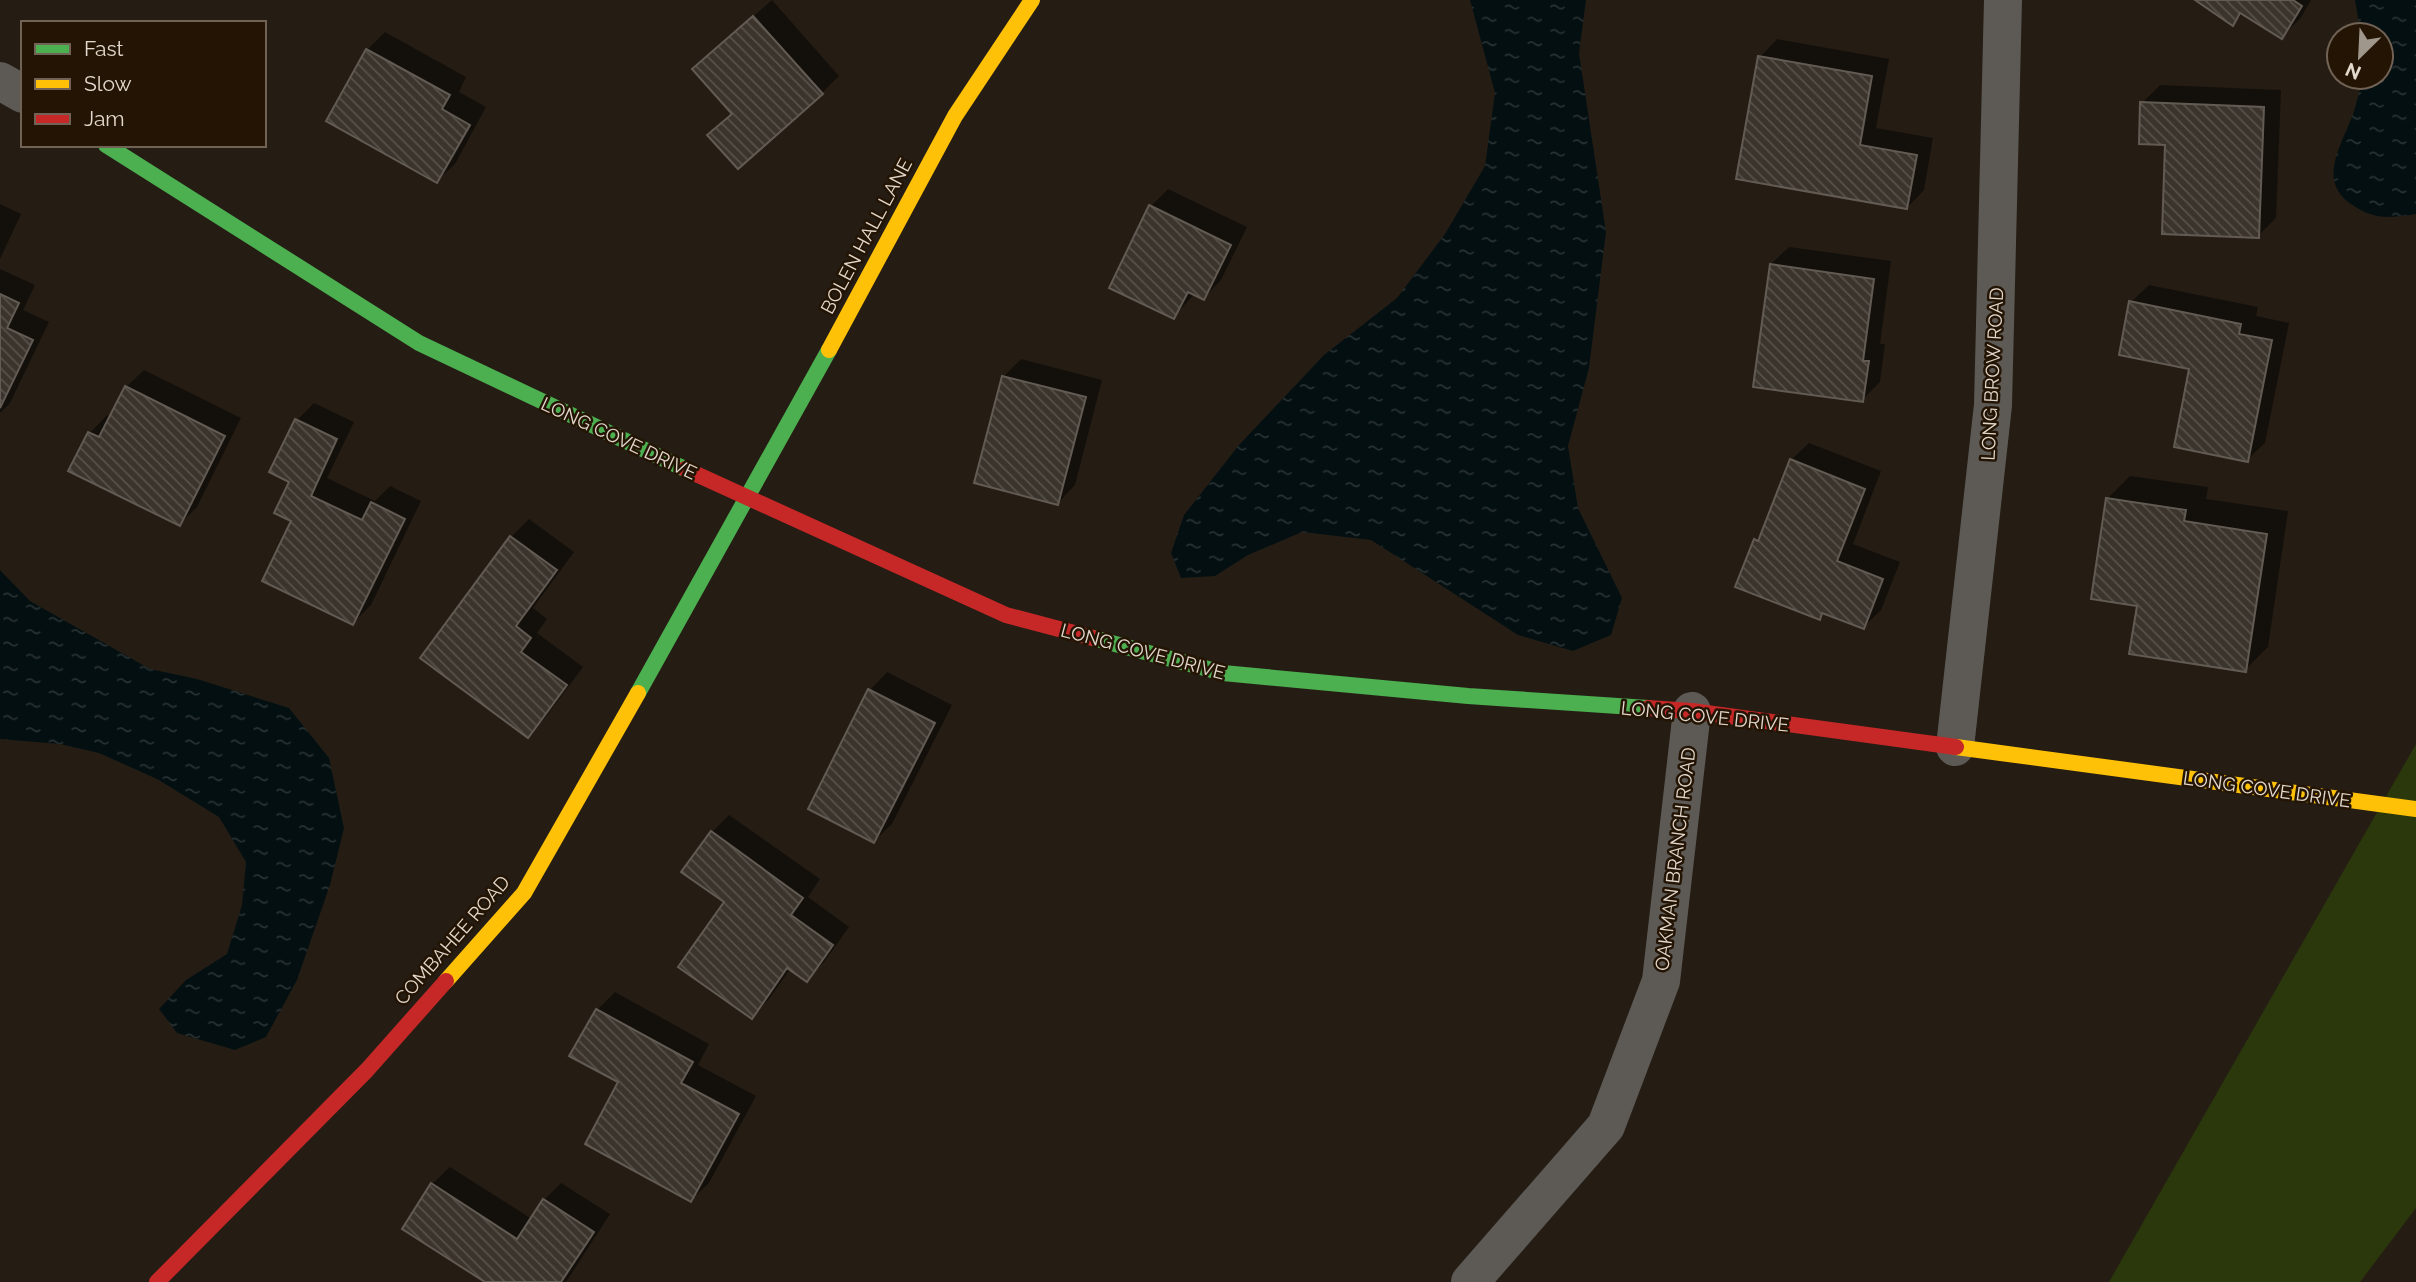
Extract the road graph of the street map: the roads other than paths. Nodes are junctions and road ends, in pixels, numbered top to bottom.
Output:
1 (1032, 0) edge
2 (2003, 0) edge
3 (0, 81) edge
4 (21, 93) edge
5 (109, 147) edge
6 (748, 499) junction
7 (1692, 711) junction
8 (1955, 747) junction
9 (2416, 810) edge
10 (157, 1282) edge
11 (1471, 1282) edge

1 - 6 street, BOLEN HALL LANE
2 - 8 street, LONG BROW ROAD
3 - 4 street
5 - 6 street, LONG COVE DRIVE
6 - 7 street, LONG COVE DRIVE
6 - 10 street, COMBAHEE ROAD
7 - 8 street, LONG COVE DRIVE
7 - 11 street, OAKMAN BRANCH ROAD
8 - 9 street, LONG COVE DRIVE

